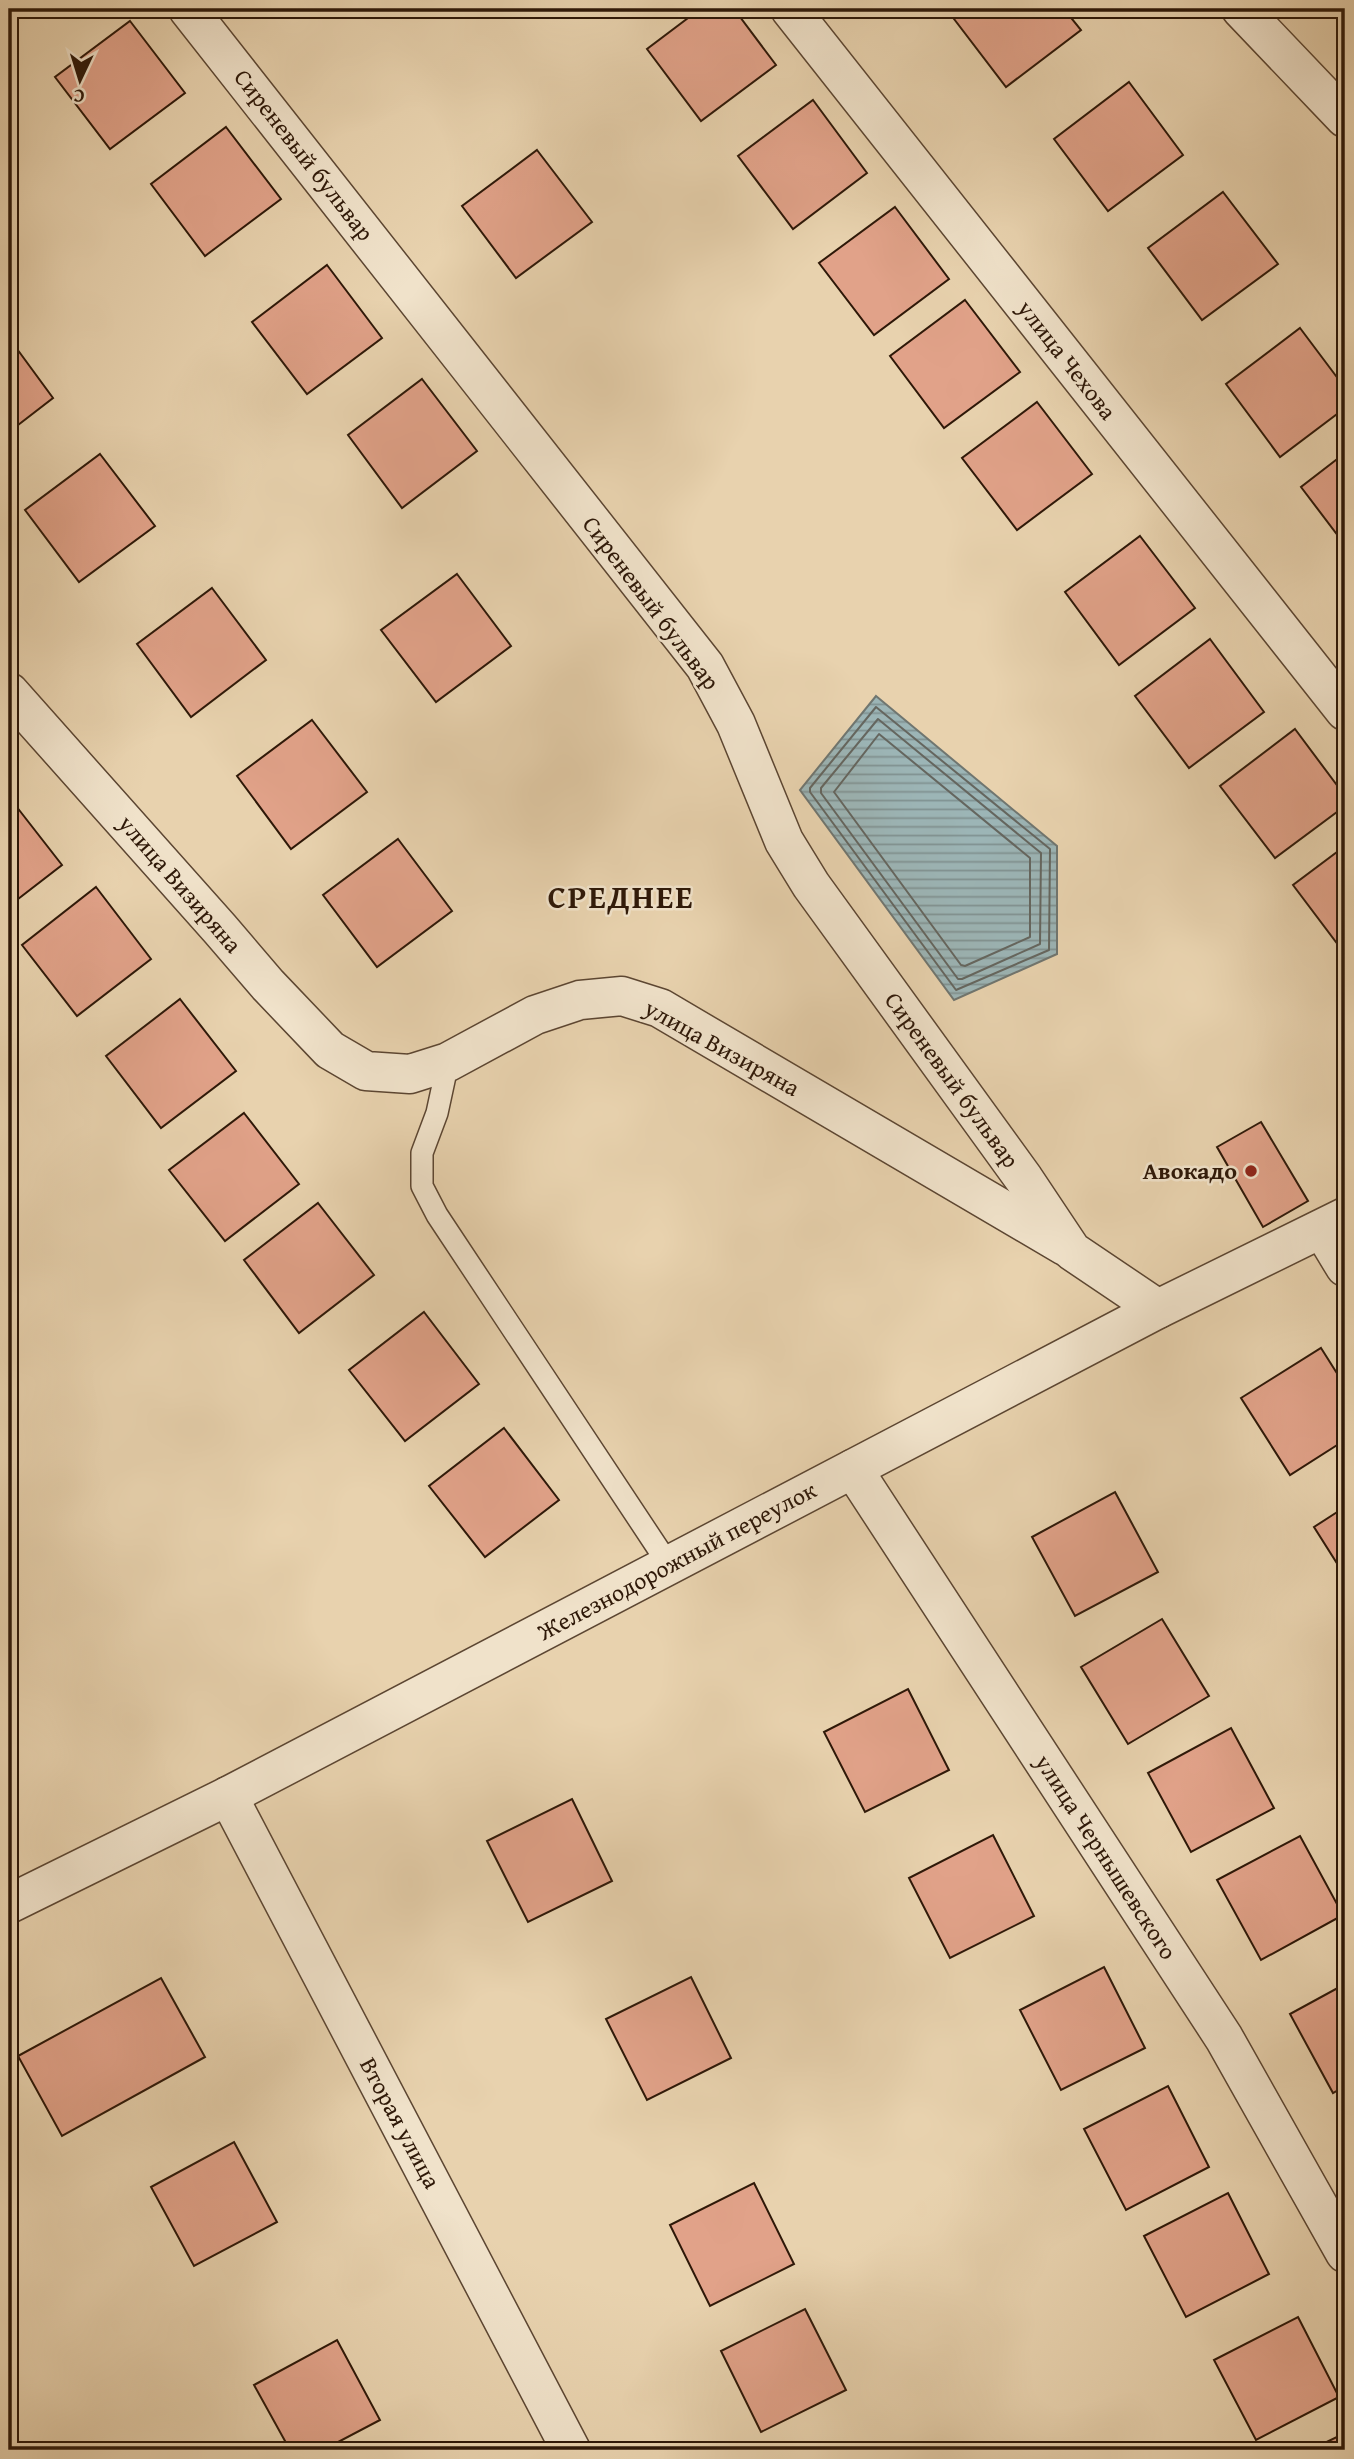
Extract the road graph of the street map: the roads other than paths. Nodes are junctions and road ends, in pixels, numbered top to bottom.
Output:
1 (188, 9) edge
2 (790, 9) edge
3 (1241, 9) edge
4 (1345, 118) edge
5 (9, 692) edge
6 (1345, 711) edge
7 (448, 1062) junction
8 (1333, 1223) edge
9 (1072, 1251) junction
10 (1345, 1267) edge
11 (1158, 1309) junction
12 (853, 1469) junction
13 (669, 1565) junction
14 (228, 1796) junction
15 (9, 1904) edge
16 (1345, 2253) edge
17 (571, 2450) edge

1 - 9 street, Сиреневый бульвар
2 - 6 street, улица Чехова
3 - 4 street
5 - 7 street, улица Визиряна
7 - 9 street, улица Визиряна
7 - 13 lane
8 - 10 street
8 - 11 street, Железнодорожный переулок
9 - 11 street, Сиреневый бульвар
11 - 12 street, Железнодорожный переулок
12 - 13 street, Железнодорожный переулок
12 - 16 street, улица Чернышевского
13 - 14 street, Железнодорожный переулок
14 - 15 street, Железнодорожный переулок
14 - 17 street, Вторая улица

